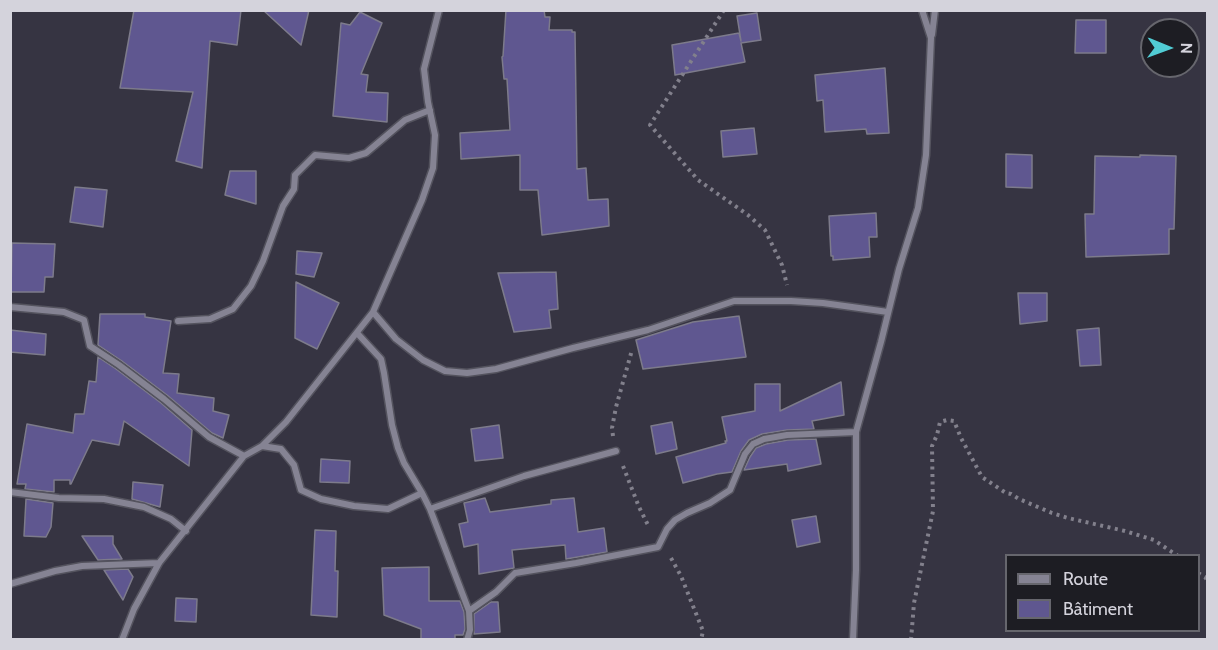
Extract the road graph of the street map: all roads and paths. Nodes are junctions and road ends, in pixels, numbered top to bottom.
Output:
1 (439, 10) edge
2 (724, 10) edge
3 (922, 10) edge
4 (935, 10) edge
5 (931, 39) junction
6 (430, 110) junction
7 (792, 301) junction
8 (10, 307) edge
9 (373, 312) junction
10 (888, 312) junction
11 (178, 321) dead end
12 (357, 333) junction
13 (638, 333) junction
14 (856, 432) junction
15 (262, 446) junction
16 (616, 451) junction
17 (244, 456) junction
18 (10, 492) edge
19 (422, 493) junction
20 (430, 509) junction
21 (186, 531) junction
22 (662, 540) junction
23 (1176, 554) edge
24 (159, 563) junction
25 (10, 584) edge
26 (469, 611) junction
27 (122, 639) edge
28 (468, 639) edge
29 (702, 639) edge
30 (853, 639) edge
31 (911, 639) edge

1 - 6 street
2 - 7 path
3 - 5 street
4 - 5 street
5 - 10 street
6 - 9 street
6 - 11 street
7 - 10 street
7 - 13 street
8 - 17 street
9 - 12 street
9 - 13 street
10 - 14 street
12 - 15 street
12 - 19 street
13 - 16 path
14 - 22 street
14 - 30 street
15 - 17 street
15 - 19 street
16 - 20 street
16 - 22 path
17 - 21 street
18 - 21 street
19 - 20 street
20 - 26 street
21 - 24 street
22 - 26 street
22 - 29 path
23 - 31 path
24 - 25 street
24 - 27 street
26 - 28 street

